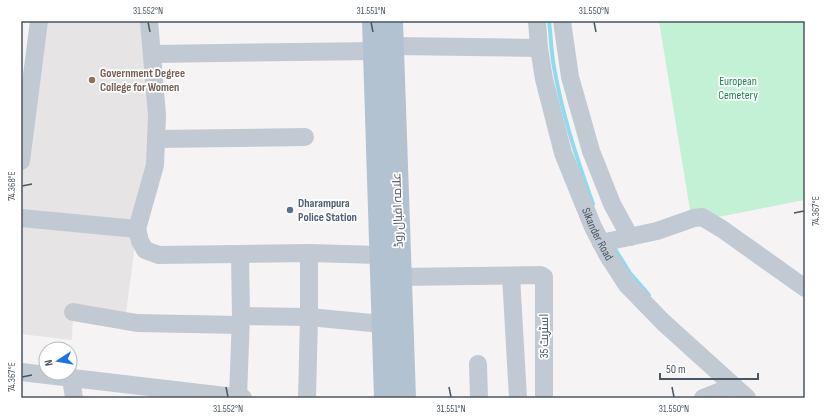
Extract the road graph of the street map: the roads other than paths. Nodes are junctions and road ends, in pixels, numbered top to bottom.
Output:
1 (39, 21) edge
2 (149, 21) edge
3 (373, 21) edge
4 (392, 21) edge
5 (536, 21) edge
6 (562, 21) edge
7 (383, 48) junction
8 (539, 48) junction
9 (152, 54) junction
10 (305, 137) dead end
11 (156, 139) junction
12 (21, 162) edge
13 (21, 218) edge
14 (137, 229) junction
15 (630, 237) junction
16 (601, 243) junction
17 (308, 253) junction
18 (240, 254) junction
19 (380, 255) junction
20 (511, 276) junction
21 (400, 277) junction
22 (805, 288) edge
23 (73, 312) dead end
24 (309, 317) junction
25 (240, 321) junction
26 (382, 324) junction
27 (478, 364) dead end
28 (394, 370) junction
29 (21, 372) edge
30 (38, 374) edge
31 (78, 379) edge
32 (71, 381) edge
33 (733, 386) junction
34 (145, 392) edge
35 (210, 396) edge
36 (74, 398) edge
37 (240, 398) edge
38 (307, 398) edge
39 (385, 398) edge
40 (405, 398) edge
41 (479, 398) edge
42 (518, 398) edge
43 (544, 398) edge
44 (703, 398) edge
45 (747, 398) edge

1 - 12 street
2 - 9 street
3 - 7 main road, علامہ اقبال روڈ
4 - 7 main road, علامہ اقبال روڈ
5 - 8 street, Sikander Road
6 - 15 street
7 - 8 street
7 - 9 street
7 - 19 main road, علامہ اقبال روڈ
7 - 21 main road, علامہ اقبال روڈ
8 - 16 street, Sikander Road
9 - 11 street
10 - 11 street
11 - 14 street
13 - 14 street
14 - 18 street
15 - 16 street
15 - 22 street
16 - 33 street, Sikander Road
17 - 18 street
17 - 19 street
17 - 24 street
18 - 25 street
19 - 26 main road, علامہ اقبال روڈ
20 - 21 street
20 - 42 street
20 - 43 street, اسٹریٹ 35
21 - 28 main road, علامہ اقبال روڈ
23 - 25 street
24 - 25 street
24 - 26 street
24 - 38 street
25 - 37 street
26 - 28 main road, علامہ اقبال روڈ
27 - 41 street
28 - 39 main road, علامہ اقبال روڈ
28 - 40 main road, علامہ اقبال روڈ
29 - 30 street
31 - 34 street
32 - 36 street
33 - 44 street
33 - 45 street, Sikander Road
34 - 35 street
35 - 37 street

